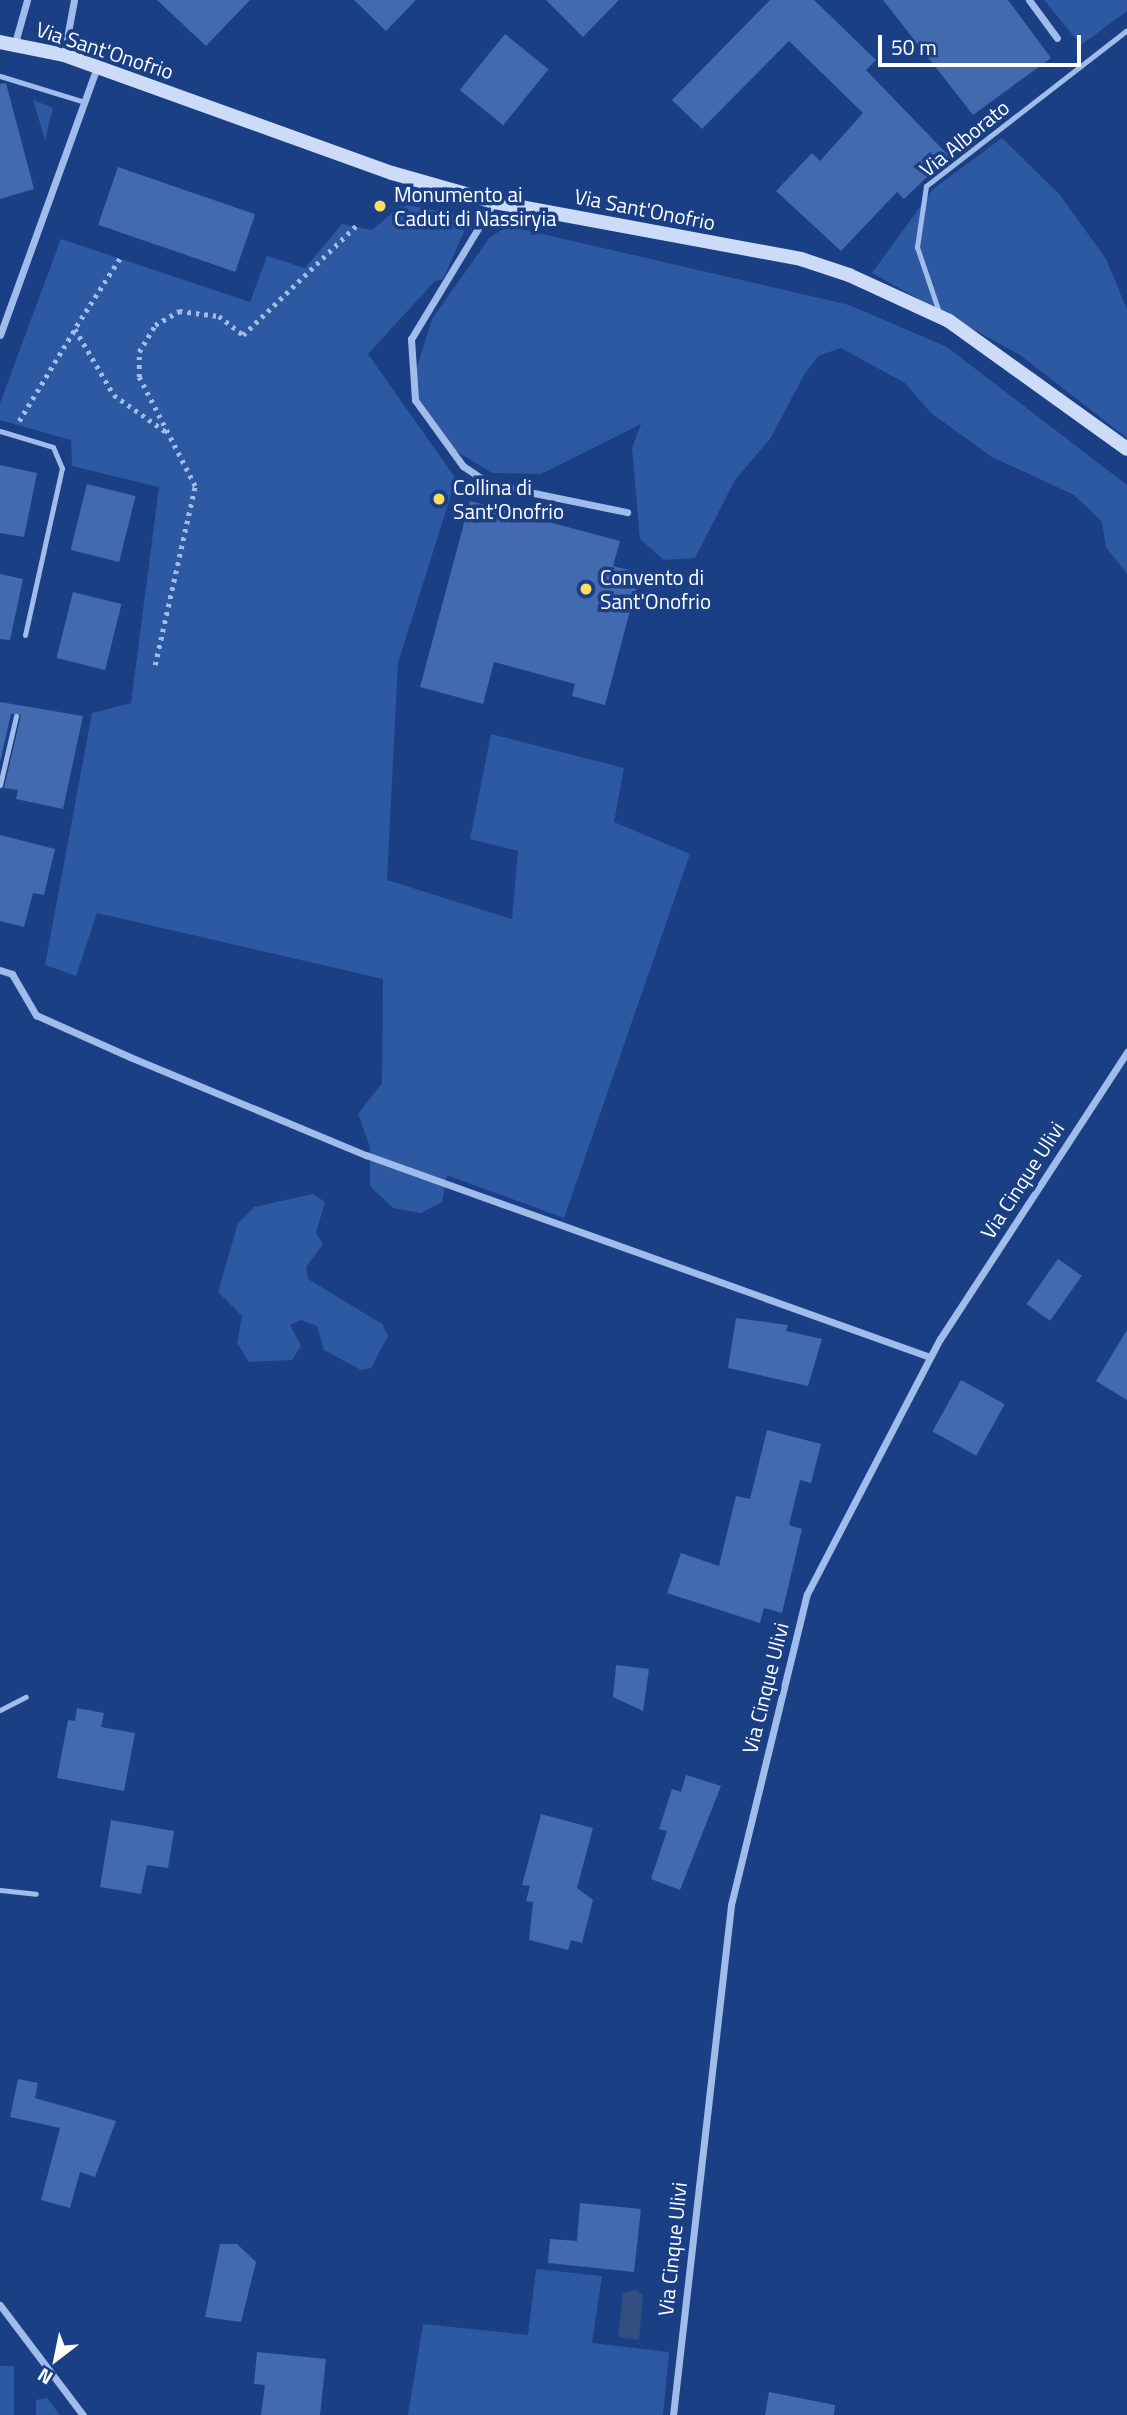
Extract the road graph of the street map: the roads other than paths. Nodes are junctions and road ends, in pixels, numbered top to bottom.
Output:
1 (27, 0) edge
2 (74, 0) edge
3 (1029, 0) edge
4 (1127, 30) edge
5 (1057, 38) dead end
6 (0, 42) edge
7 (16, 43) junction
8 (64, 55) junction
9 (98, 66) junction
10 (0, 76) edge
11 (85, 102) junction
12 (494, 202) junction
13 (941, 316) junction
14 (0, 335) edge
15 (0, 431) edge
16 (1127, 449) edge
17 (627, 512) dead end
18 (24, 635) dead end
19 (16, 716) dead end
20 (0, 785) edge
21 (0, 970) edge
22 (1127, 1052) edge
23 (930, 1357) junction
24 (26, 1697) dead end
25 (0, 1710) edge
26 (0, 1890) edge
27 (36, 1894) dead end
28 (0, 2305) edge
29 (83, 2415) edge
30 (673, 2415) edge

1 - 7 street
2 - 8 street
3 - 5 street
4 - 13 lane, Via Alborato
6 - 7 street, Via Sant'Onofrio
7 - 8 street, Via Sant'Onofrio
8 - 9 street, Via Sant'Onofrio
9 - 11 street
9 - 12 street, Via Sant'Onofrio
10 - 11 lane
11 - 14 street
12 - 13 street, Via Sant'Onofrio
12 - 17 street
13 - 16 street, Via Sant'Onofrio
15 - 18 lane
19 - 20 lane
21 - 23 street
22 - 23 street, Via Cinque Ulivi
23 - 30 street, Via Cinque Ulivi
24 - 25 lane
26 - 27 lane
28 - 29 street

